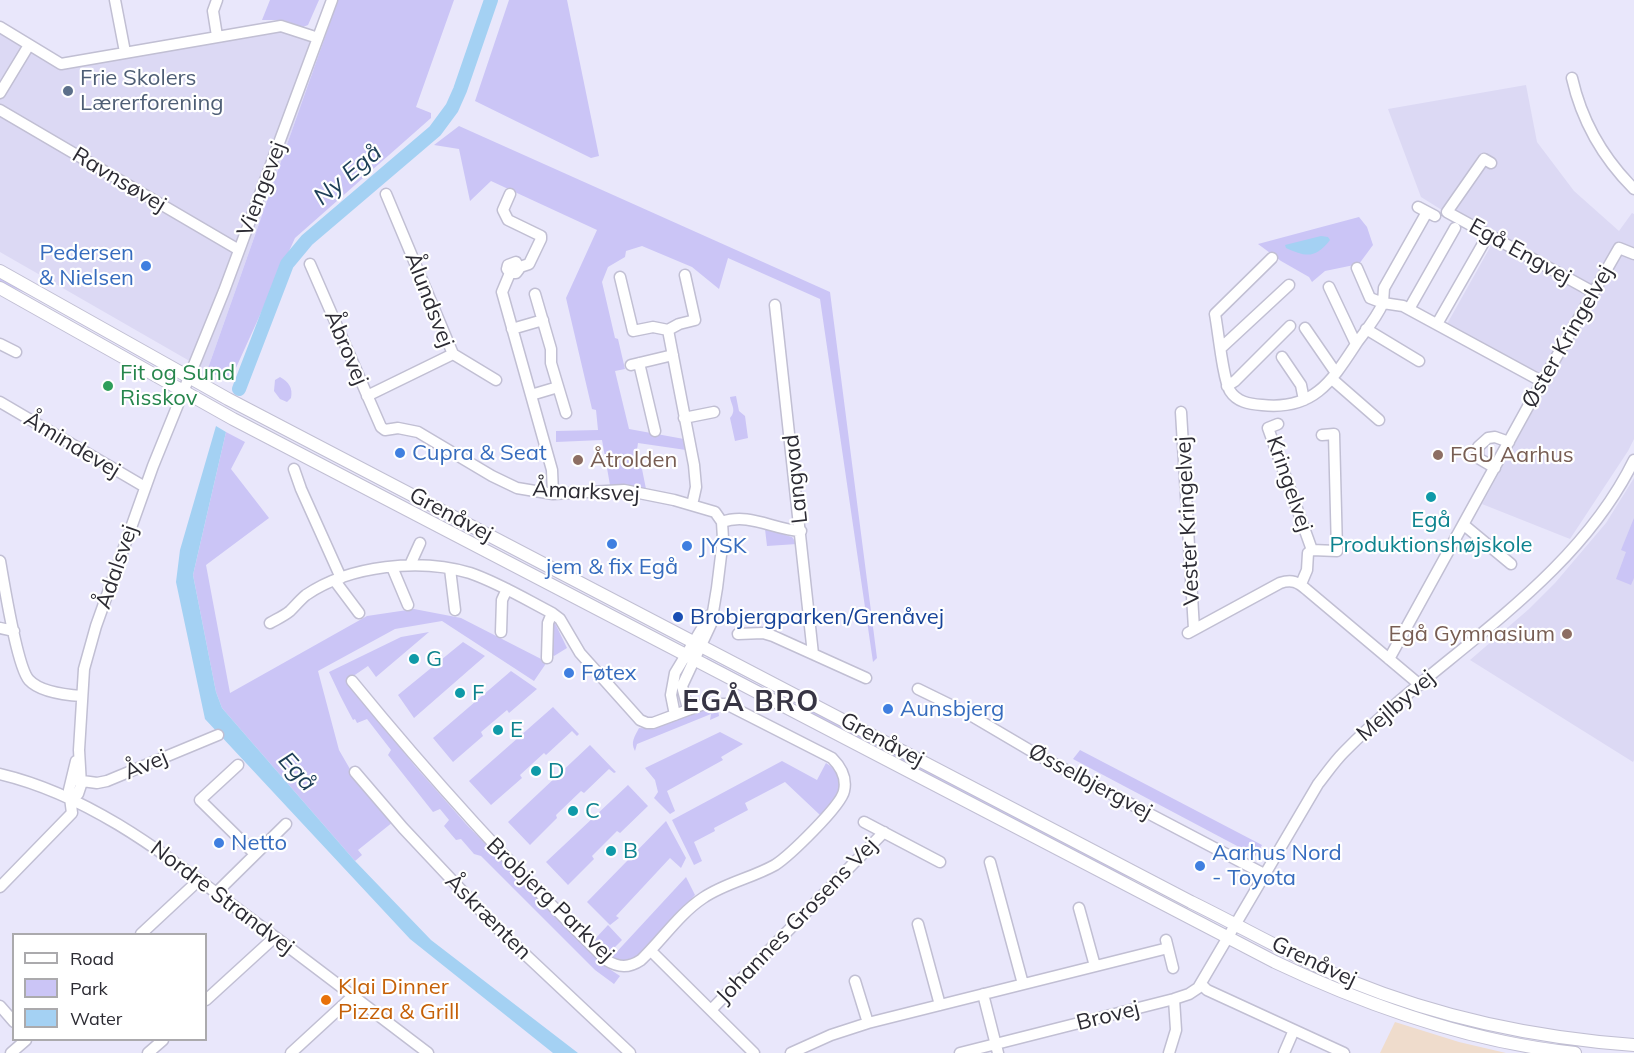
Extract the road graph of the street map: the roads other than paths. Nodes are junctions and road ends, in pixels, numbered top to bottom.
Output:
1 (116, 0) edge
2 (217, 0) edge
3 (332, 0) edge
4 (0, 27) edge
5 (217, 36) junction
6 (318, 38) junction
7 (29, 45) junction
8 (125, 52) junction
9 (1572, 78) dead end
10 (0, 93) edge
11 (0, 110) edge
12 (1491, 163) dead end
13 (1634, 189) edge
14 (386, 194) dead end
15 (510, 194) dead end
16 (1427, 212) dead end
17 (1455, 228) dead end
18 (1484, 242) dead end
19 (239, 250) junction
20 (1634, 254) edge
21 (1271, 257) dead end
22 (310, 264) dead end
23 (1357, 268) dead end
24 (0, 271) edge
25 (685, 275) dead end
26 (620, 277) dead end
27 (1289, 285) dead end
28 (1329, 287) dead end
29 (0, 288) edge
30 (1593, 292) junction
31 (535, 294) dead end
32 (1383, 303) junction
33 (775, 305) dead end
34 (1409, 309) junction
35 (543, 320) junction
36 (1437, 324) junction
37 (1290, 326) dead end
38 (1305, 328) dead end
39 (512, 329) junction
40 (668, 330) junction
41 (1366, 330) junction
42 (0, 344) edge
43 (1356, 344) junction
44 (1221, 348) junction
45 (16, 352) dead end
46 (453, 354) junction
47 (673, 355) junction
48 (1281, 357) dead end
49 (1419, 361) dead end
50 (1334, 376) junction
51 (190, 378) junction
52 (496, 380) dead end
53 (1543, 382) junction
54 (1227, 386) junction
55 (558, 387) junction
56 (184, 392) junction
57 (531, 395) junction
58 (367, 396) junction
59 (1304, 400) junction
60 (0, 402) edge
61 (714, 412) dead end
62 (1182, 412) dead end
63 (566, 413) dead end
64 (684, 418) junction
65 (1379, 420) dead end
66 (1278, 424) dead end
67 (386, 430) joint
68 (654, 431) dead end
69 (1322, 435) dead end
70 (1509, 442) junction
71 (1634, 460) edge
72 (1495, 468) junction
73 (294, 469) dead end
74 (145, 486) junction
75 (553, 494) junction
76 (692, 505) junction
77 (722, 522) junction
78 (1464, 525) junction
79 (801, 531) junction
80 (420, 543) dead end
81 (1312, 550) junction
82 (0, 561) edge
83 (1511, 564) dead end
84 (410, 565) junction
85 (392, 567) junction
86 (450, 569) junction
87 (338, 579) junction
88 (1301, 584) junction
89 (507, 589) junction
90 (408, 605) dead end
91 (455, 610) dead end
92 (359, 613) dead end
93 (552, 613) junction
94 (270, 623) dead end
95 (0, 628) edge
96 (14, 631) junction
97 (501, 632) dead end
98 (738, 634) dead end
99 (697, 644) junction
100 (813, 654) junction
101 (690, 657) junction
102 (547, 658) dead end
103 (1389, 659) junction
104 (866, 678) dead end
105 (352, 681) dead end
106 (1420, 685) junction
107 (918, 689) dead end
108 (82, 696) junction
109 (688, 709) junction
110 (675, 715) junction
111 (218, 735) dead end
112 (238, 765) dead end
113 (355, 772) dead end
114 (1, 776) edge
115 (77, 780) junction
116 (70, 800) junction
117 (864, 822) dead end
118 (286, 824) dead end
119 (884, 832) junction
120 (255, 854) junction
121 (940, 861) dead end
122 (990, 862) dead end
123 (1264, 874) junction
124 (199, 880) junction
125 (0, 887) edge
126 (216, 893) junction
127 (1079, 908) dead end
128 (918, 924) dead end
129 (1236, 924) junction
130 (142, 933) edge
131 (275, 937) junction
132 (1227, 939) junction
133 (651, 951) junction
134 (1095, 966) junction
135 (1173, 968) dead end
136 (855, 981) dead end
137 (1023, 984) junction
138 (1202, 985) junction
139 (984, 994) junction
140 (353, 996) junction
141 (207, 999) edge
142 (1174, 999) junction
143 (940, 1005) junction
144 (0, 1006) edge
145 (711, 1010) junction
146 (12, 1020) edge
147 (868, 1023) junction
148 (1294, 1030) junction
149 (25, 1041) edge
150 (162, 1041) edge
151 (1634, 1045) edge
152 (997, 1049) edge
153 (11, 1053) edge
154 (148, 1053) edge
155 (291, 1053) edge
156 (428, 1053) edge
157 (630, 1053) edge
158 (754, 1053) edge
159 (790, 1053) edge
160 (960, 1053) edge
161 (1170, 1053) edge
162 (1284, 1053) edge
163 (1344, 1053) edge
164 (1575, 1053) edge

1 - 8 street
2 - 5 street
3 - 6 street, Viengevej
4 - 7 street
5 - 6 street
5 - 8 street
6 - 19 street, Viengevej
7 - 8 street
7 - 10 street
9 - 13 street
11 - 19 street, Ravnsøvej
12 - 30 street, Egå Engvej
14 - 46 street, Ålundsvej
15 - 39 street
16 - 32 street
17 - 34 street, Egå Engvej
18 - 36 street, Egå Engvej
19 - 51 street, Viengevej
20 - 30 street, Øster Kringelvej
21 - 44 street
22 - 58 street, Åbrovej
23 - 32 street
24 - 51 main road, Grenåvej
25 - 40 street
26 - 40 street
27 - 44 street
28 - 43 street
29 - 56 main road, Grenåvej
30 - 53 street, Øster Kringelvej
31 - 35 street
32 - 34 street
32 - 41 street
33 - 79 street, Langvad
34 - 36 street
35 - 39 street
35 - 55 street
36 - 53 street
37 - 54 street
38 - 50 street
39 - 57 street
40 - 47 street
41 - 43 street
41 - 49 street
42 - 45 street
43 - 50 street
44 - 54 street
46 - 52 street
46 - 58 street, Ålundsvej
47 - 64 street
47 - 68 street
48 - 59 street
50 - 59 street
50 - 65 street
51 - 56 street, Viengevej
51 - 99 main road, Grenåvej
53 - 70 street, Øster Kringelvej
54 - 59 street
55 - 57 street
55 - 63 street
56 - 74 street, Ådalsvej
56 - 101 main road, Grenåvej
57 - 75 street
58 - 67 street, Åbrovej
60 - 74 street, Åmindevej
61 - 64 street
62 - 88 street, Vester Kringelvej
64 - 76 street
66 - 81 street, Kringelvej
67 - 75 street, Åmarksvej
69 - 81 street, Kringelvej
70 - 72 street, Øster Kringelvej
70 - 72 street
71 - 106 street, Mejlbyvej
72 - 78 street, Øster Kringelvej
73 - 87 street
74 - 108 street, Ådalsvej
75 - 76 street, Åmarksvej
76 - 77 street, Åmarksvej
77 - 79 street
77 - 99 street
78 - 83 street
78 - 103 street, Øster Kringelvej
79 - 100 street, Langvad
80 - 84 street
81 - 88 street, Kringelvej
82 - 96 street
84 - 85 street, Brobjerg Parkvej
84 - 86 street, Brobjerg Parkvej
85 - 87 street, Brobjerg Parkvej
85 - 90 street
86 - 89 street, Brobjerg Parkvej
86 - 91 street
87 - 92 street
87 - 94 street, Brobjerg Parkvej
88 - 103 street
89 - 93 street, Brobjerg Parkvej
89 - 97 street
93 - 102 street
93 - 110 street, Brobjerg Parkvej
95 - 96 street
96 - 108 street
98 - 100 street
99 - 101 street
99 - 129 main road, Grenåvej
100 - 104 street
101 - 109 street
101 - 110 street
101 - 132 main road, Grenåvej
103 - 106 street
105 - 133 street, Brobjerg Parkvej
106 - 123 street, Mejlbyvej
107 - 123 street, Øsselbjergvej
108 - 115 street, Ådalsvej
109 - 110 street, Brobjerg Parkvej
109 - 133 street, Brobjerg Parkvej
111 - 115 street, Åvej
112 - 120 street
113 - 157 street, Åskrænten
114 - 116 street, Nordre Strandvej
115 - 116 street
116 - 124 street, Nordre Strandvej
116 - 125 street
117 - 119 street, Johannes Grosens Vej
118 - 120 street
119 - 121 street, Johannes Grosens Vej
119 - 145 street, Johannes Grosens Vej
120 - 126 street
122 - 137 street
123 - 129 street, Mejlbyvej
124 - 126 street, Nordre Strandvej
124 - 130 street
126 - 131 street, Nordre Strandvej
127 - 134 street
128 - 143 street
129 - 132 street, Mejlbyvej
129 - 151 main road, Grenåvej
131 - 140 street, Nordre Strandvej
131 - 141 street
132 - 138 street
132 - 164 main road, Grenåvej
133 - 145 street
134 - 135 street
134 - 137 street
136 - 147 street
137 - 139 street
138 - 142 street, Brovej
138 - 148 street
139 - 143 street
139 - 152 street
140 - 155 street
140 - 156 street, Nordre Strandvej
142 - 152 street, Brovej
142 - 161 street
143 - 147 street
144 - 146 street
145 - 158 street
147 - 159 street
148 - 162 street
148 - 163 street
149 - 153 street
150 - 154 street
152 - 160 street, Brovej

